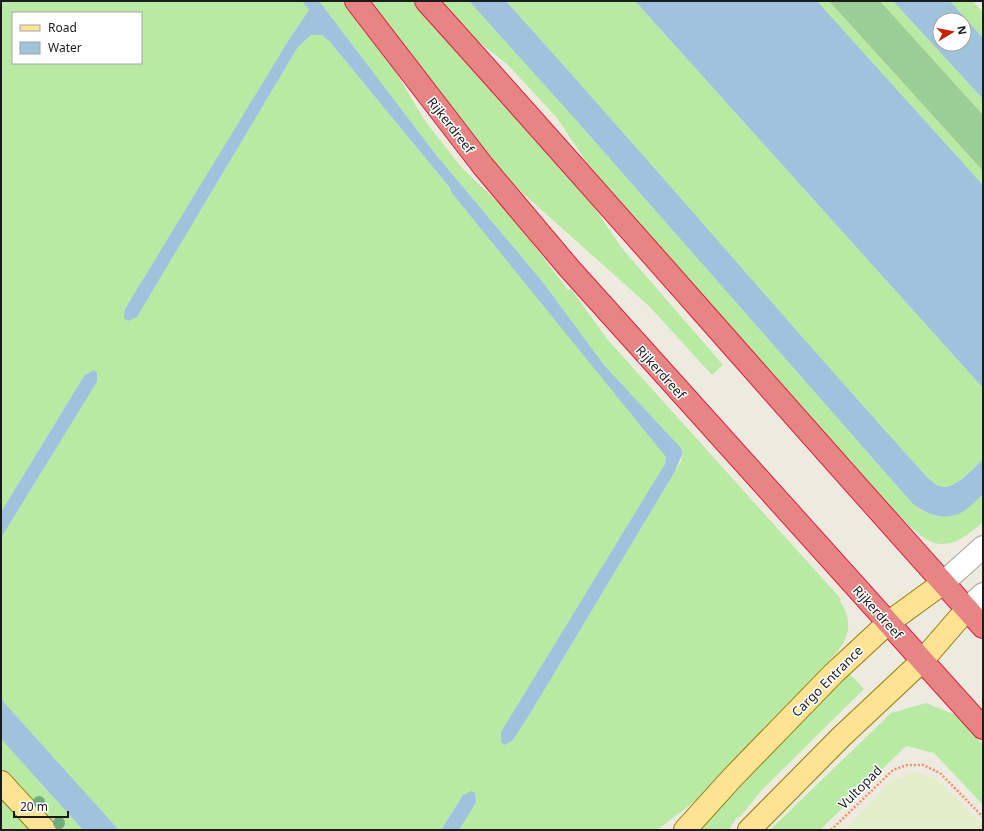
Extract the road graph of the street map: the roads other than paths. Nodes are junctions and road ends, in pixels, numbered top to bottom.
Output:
1 (356, 1) edge
2 (426, 1) edge
3 (983, 547) edge
4 (943, 583) junction
5 (983, 594) edge
6 (967, 609) junction
7 (888, 623) junction
8 (983, 627) edge
9 (922, 661) junction
10 (983, 728) edge
11 (1, 782) edge
12 (45, 830) edge
13 (685, 830) edge
14 (749, 830) edge

1 - 7 highway, Rijkerdreef
2 - 4 highway
3 - 4 street, Cargo Entrance
4 - 6 highway
4 - 7 main road, Cargo Entrance
5 - 6 street
6 - 8 highway
6 - 9 main road
7 - 9 highway, Rijkerdreef
7 - 13 main road, Cargo Entrance
9 - 10 highway, Rijkerdreef
9 - 14 main road
11 - 12 main road

